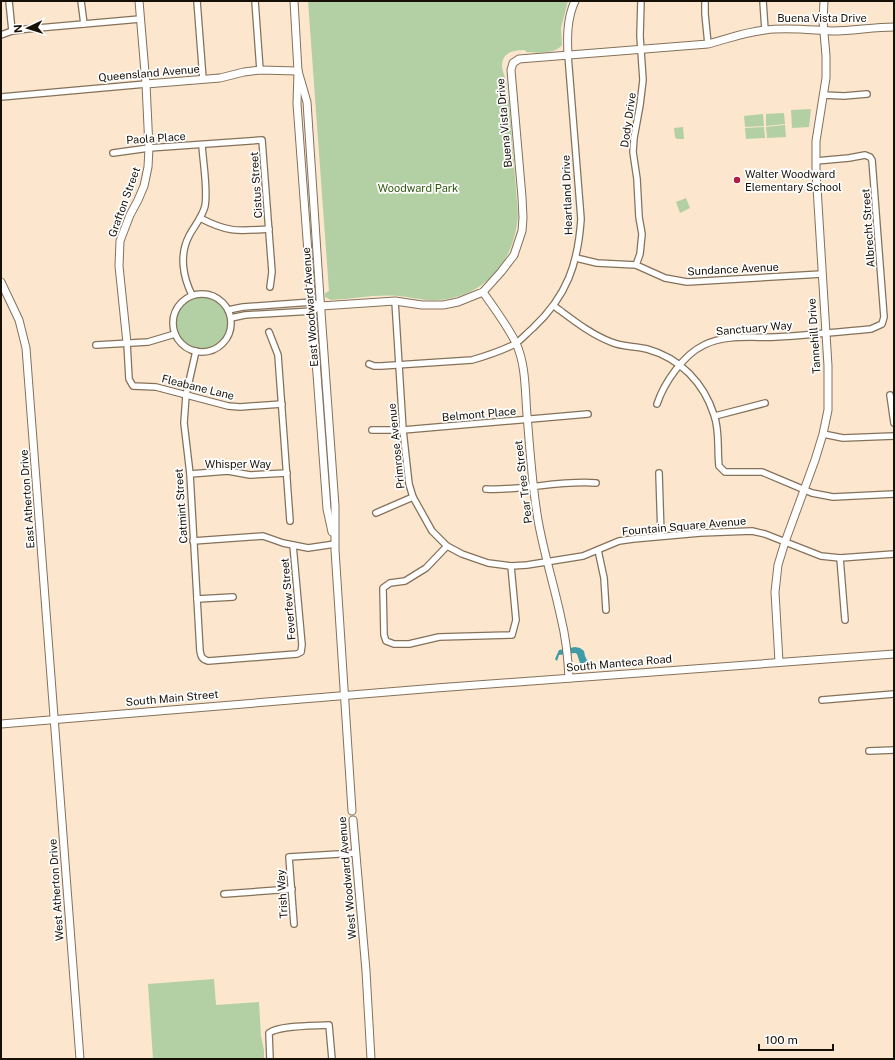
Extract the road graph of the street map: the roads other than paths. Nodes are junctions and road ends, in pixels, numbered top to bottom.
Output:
1 (9, 1) edge
2 (81, 1) edge
3 (139, 1) edge
4 (197, 1) edge
5 (255, 1) edge
6 (294, 1) edge
7 (575, 1) edge
8 (641, 1) edge
9 (705, 1) edge
10 (763, 1) edge
11 (824, 1) edge
12 (140, 19) junction
13 (84, 24) junction
14 (894, 27) edge
15 (765, 30) junction
16 (824, 30) junction
17 (12, 31) junction
18 (1, 35) edge
19 (708, 44) junction
20 (640, 49) junction
21 (568, 55) junction
22 (260, 70) junction
23 (298, 71) junction
24 (203, 79) junction
25 (146, 84) junction
26 (867, 94) dead end
27 (823, 95) junction
28 (1, 97) edge
29 (262, 140) joint
30 (202, 145) junction
31 (149, 148) junction
32 (113, 153) dead end
33 (816, 161) junction
34 (200, 218) junction
35 (269, 229) junction
36 (576, 258) junction
37 (636, 265) junction
38 (822, 274) junction
39 (1, 282) edge
40 (270, 287) dead end
41 (483, 292) junction
42 (192, 295) junction
43 (883, 298) joint
44 (395, 301) junction
45 (312, 302) junction
46 (320, 306) junction
47 (554, 306) junction
48 (228, 310) junction
49 (313, 311) junction
50 (231, 318) junction
51 (269, 332) dead end
52 (825, 333) junction
53 (175, 334) junction
54 (127, 343) junction
55 (516, 343) junction
56 (96, 345) dead end
57 (196, 351) junction
58 (369, 364) dead end
59 (400, 364) junction
60 (680, 365) junction
61 (133, 386) joint
62 (186, 395) junction
63 (890, 395) dead end
64 (765, 403) dead end
65 (282, 404) junction
66 (657, 404) dead end
67 (588, 414) dead end
68 (715, 416) junction
69 (527, 420) junction
70 (894, 423) edge
71 (372, 430) dead end
72 (403, 430) junction
73 (824, 434) junction
74 (894, 436) edge
75 (286, 473) junction
76 (659, 473) dead end
77 (190, 474) junction
78 (596, 483) dead end
79 (533, 487) junction
80 (486, 489) dead end
81 (804, 489) junction
82 (894, 494) edge
83 (413, 497) junction
84 (376, 513) dead end
85 (290, 521) dead end
86 (661, 536) junction
87 (194, 541) junction
88 (784, 542) junction
89 (335, 544) junction
90 (293, 545) junction
91 (447, 546) junction
92 (598, 550) junction
93 (894, 554) edge
94 (840, 558) junction
95 (546, 562) junction
96 (511, 566) junction
97 (233, 597) dead end
98 (197, 600) junction
99 (606, 610) dead end
100 (845, 620) dead end
101 (894, 654) edge
102 (203, 660) joint
103 (779, 662) junction
104 (569, 678) junction
105 (894, 694) edge
106 (345, 696) junction
107 (822, 700) dead end
108 (55, 719) junction
109 (1, 724) edge
110 (894, 750) edge
111 (869, 751) dead end
112 (352, 810) joint
113 (353, 820) joint
114 (356, 853) junction
115 (292, 889) junction
116 (224, 894) dead end
117 (294, 924) dead end
118 (80, 1059) edge
119 (270, 1059) edge
120 (332, 1059) edge
121 (371, 1059) edge

1 - 17 street
2 - 13 street
3 - 12 street, Grafton Street
4 - 24 street
5 - 22 street
6 - 23 street, East Woodward Avenue
7 - 21 street, Heartland Drive
8 - 20 street, Dody Drive
9 - 19 street
10 - 15 street
11 - 16 street, Tannehill Drive
12 - 13 street
12 - 25 street, Grafton Street
13 - 17 street
14 - 16 street, Buena Vista Drive
15 - 16 street, Buena Vista Drive
15 - 19 street, Buena Vista Drive
16 - 27 street, Tannehill Drive
17 - 18 street
19 - 20 street, Buena Vista Drive
20 - 21 street, Buena Vista Drive
20 - 37 street, Dody Drive
21 - 36 street, Heartland Drive
21 - 41 street, Buena Vista Drive
22 - 23 street, Queensland Avenue
22 - 24 street, Queensland Avenue
23 - 45 street, East Woodward Avenue
23 - 46 street, East Woodward Avenue
24 - 25 street, Queensland Avenue
25 - 28 street, Queensland Avenue
25 - 31 street, Grafton Street
26 - 27 street
27 - 33 street, Tannehill Drive
29 - 30 street, Paola Place
29 - 35 street, Cistus Street
30 - 31 street, Paola Place
30 - 34 street
31 - 32 street, Paola Place
31 - 54 street, Grafton Street
33 - 38 street, Tannehill Drive
33 - 43 street, Albrecht Street
34 - 35 street
34 - 42 street
35 - 40 street, Cistus Street
36 - 37 street, Sundance Avenue
36 - 47 street, Heartland Drive
37 - 38 street, Sundance Avenue
38 - 52 street, Tannehill Drive
39 - 108 street, East Atherton Drive
41 - 44 street, Buena Vista Drive
41 - 55 street, Pear Tree Street
42 - 48 street
42 - 53 street
43 - 52 street, Sanctuary Way
44 - 46 street, Buena Vista Drive
44 - 59 street, Primrose Avenue
45 - 46 street
45 - 48 street
45 - 49 street, East Woodward Avenue
46 - 49 street
46 - 89 street, East Woodward Avenue
47 - 55 street, Heartland Drive
47 - 60 street
48 - 50 street
49 - 50 street
49 - 89 street, East Woodward Avenue
50 - 57 street
51 - 65 street
52 - 60 street, Sanctuary Way
52 - 73 street, Tannehill Drive
53 - 54 street
53 - 57 street
54 - 56 street
54 - 61 street, Grafton Street
55 - 59 street, Heartland Drive
55 - 69 street, Pear Tree Street
57 - 62 street, Catmint Street
58 - 59 street, Heartland Drive
59 - 72 street, Primrose Avenue
60 - 66 street, Sanctuary Way
60 - 68 street
61 - 62 street, Fleabane Lane
62 - 65 street, Fleabane Lane
62 - 77 street, Catmint Street
63 - 70 street
64 - 68 street
65 - 75 street
67 - 69 street, Belmont Place
68 - 81 street
69 - 72 street, Belmont Place
69 - 79 street, Pear Tree Street
71 - 72 street, Belmont Place
72 - 83 street, Primrose Avenue
73 - 74 street
73 - 81 street, Tannehill Drive
75 - 77 street, Whisper Way
75 - 85 street
76 - 86 street
77 - 87 street, Catmint Street
78 - 79 street
79 - 80 street
79 - 95 street, Pear Tree Street
81 - 82 street
81 - 88 street, Tannehill Drive
83 - 84 street
83 - 91 street, Primrose Avenue
86 - 88 street, Fountain Square Avenue
86 - 92 street, Fountain Square Avenue
87 - 90 street
87 - 98 street, Catmint Street
88 - 94 street, Fountain Square Avenue
88 - 103 street, Tannehill Drive
89 - 90 street
89 - 106 street, East Woodward Avenue
90 - 102 street, Feverfew Street
91 - 96 street, Primrose Avenue
91 - 96 street
92 - 95 street, Fountain Square Avenue
92 - 99 street
93 - 94 street, Fountain Square Avenue
94 - 100 street
95 - 96 street, Primrose Avenue
95 - 104 street, Pear Tree Street
97 - 98 street
98 - 102 street, Catmint Street
101 - 103 street, South Manteca Road
103 - 104 street, South Manteca Road
104 - 106 street, South Manteca Road
105 - 107 street
106 - 108 street, South Main Street
106 - 112 street, West Woodward Avenue
108 - 109 street, South Main Street
108 - 118 street, West Atherton Drive
110 - 111 street
112 - 113 street, West Woodward Avenue
113 - 114 street, West Woodward Avenue
114 - 115 street, Trish Way
114 - 121 street, West Woodward Avenue
115 - 116 street
115 - 117 street, Trish Way
119 - 120 street

